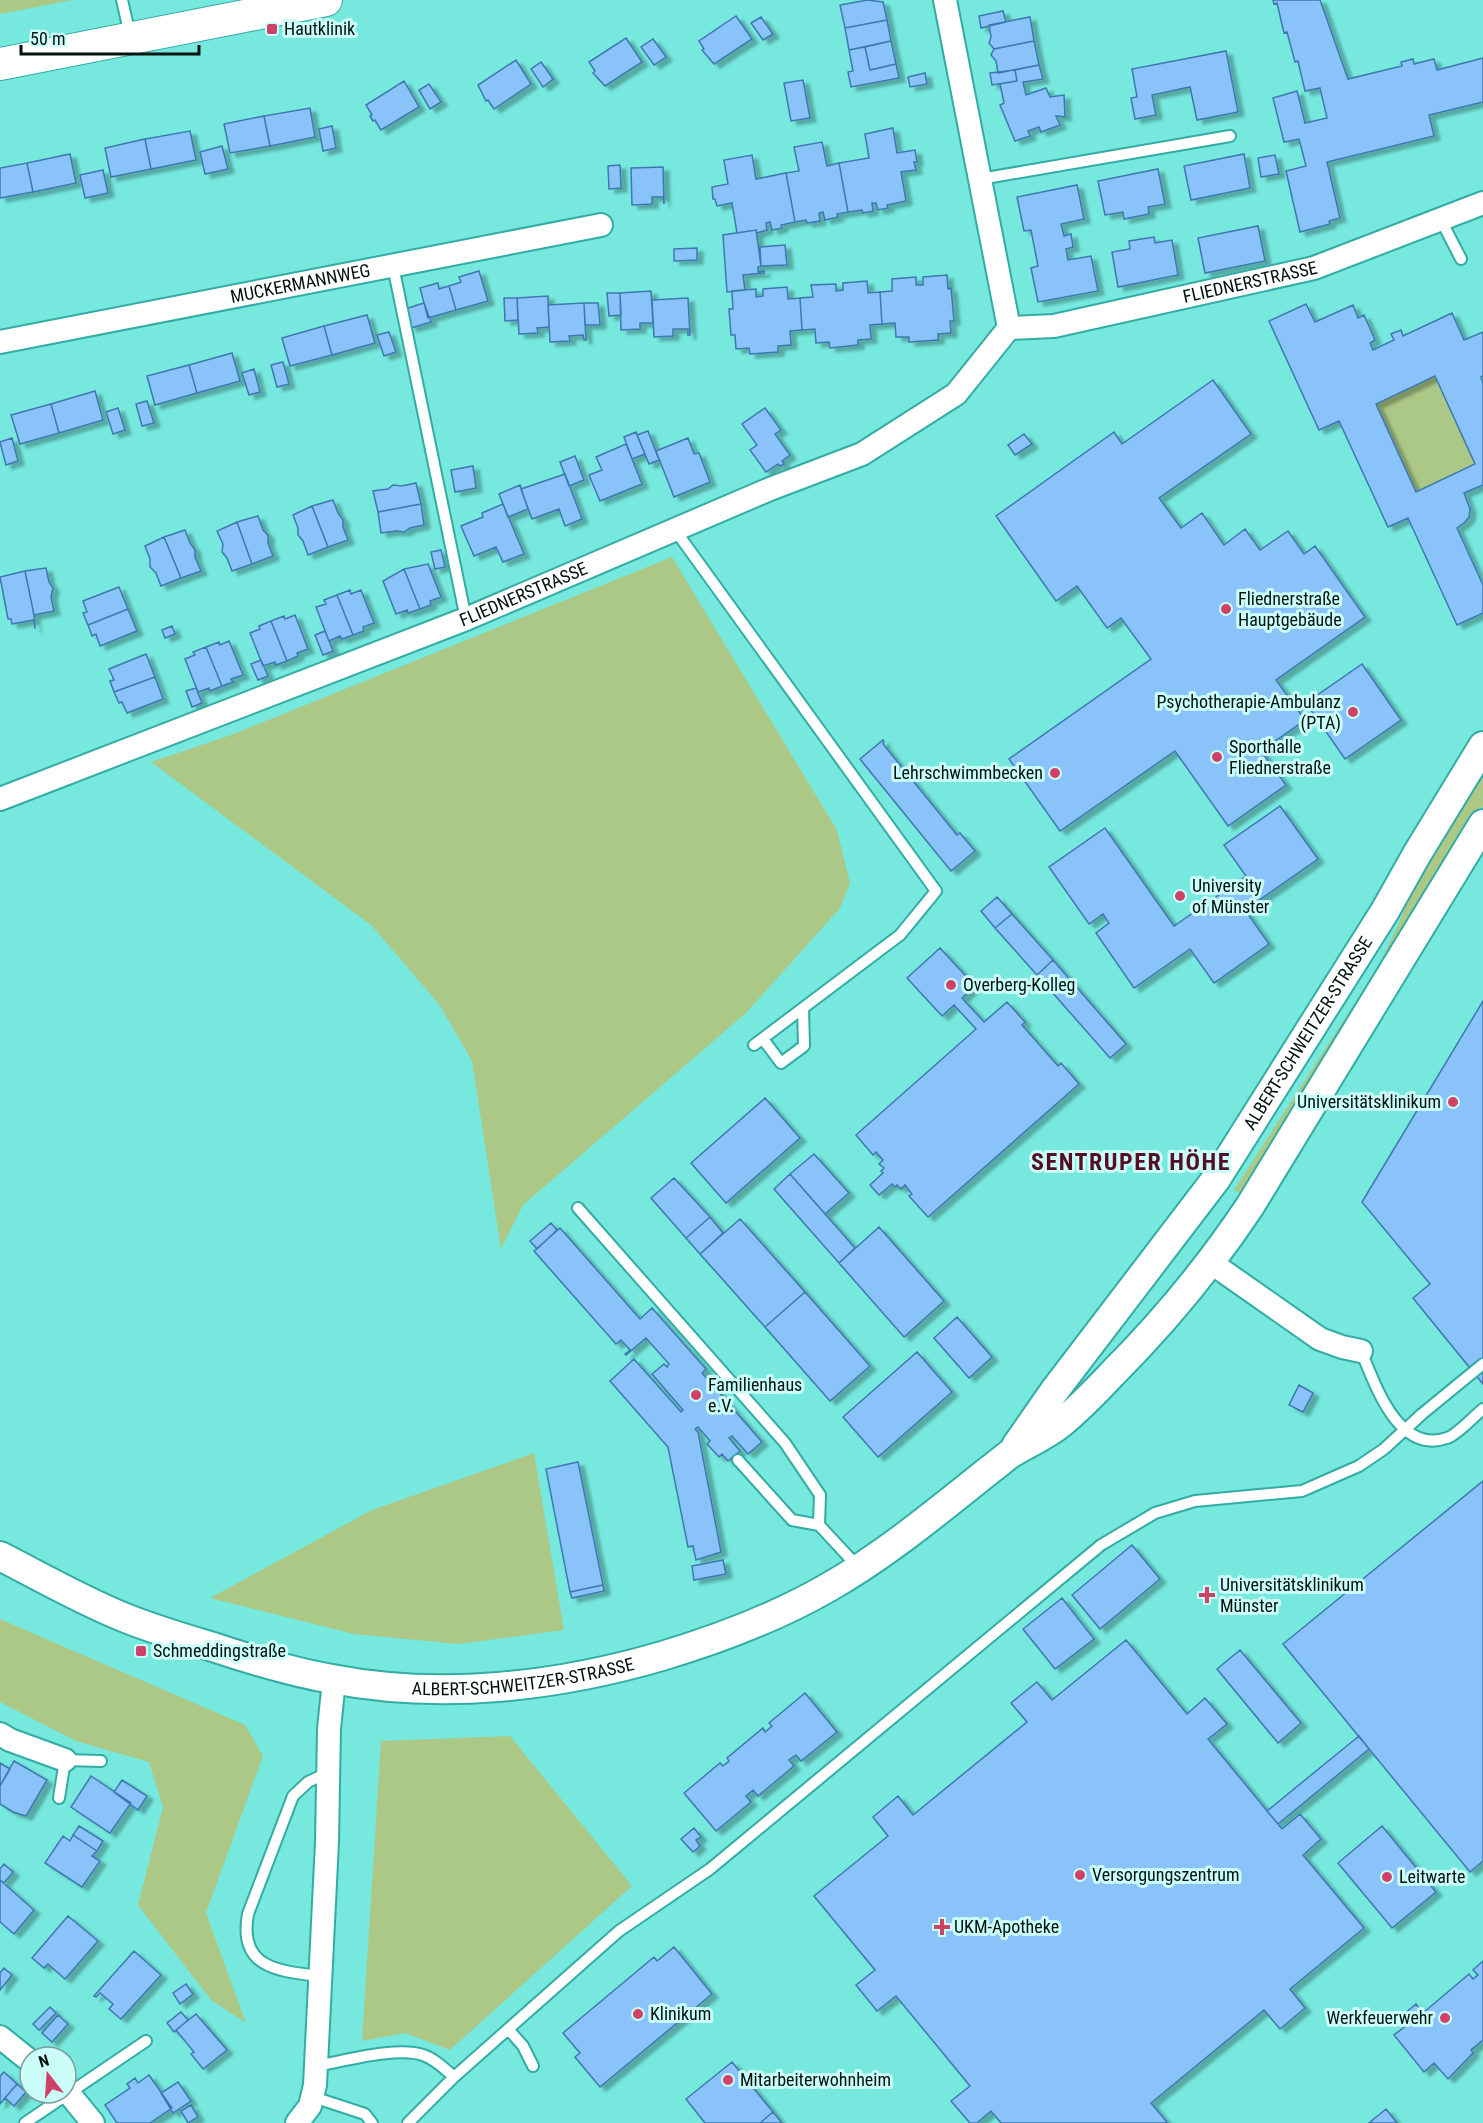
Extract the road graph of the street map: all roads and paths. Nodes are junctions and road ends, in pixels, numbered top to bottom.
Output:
1 (122, 0) edge
2 (326, 0) edge
3 (945, 0) edge
4 (131, 38) junction
5 (0, 64) edge
6 (1230, 136) dead end
7 (980, 179) junction
8 (1483, 203) edge
9 (1441, 220) junction
10 (601, 225) dead end
11 (1461, 259) dead end
12 (393, 266) junction
13 (1009, 328) junction
14 (0, 342) edge
15 (675, 530) junction
16 (466, 619) junction
17 (1483, 746) edge
18 (0, 799) edge
19 (1483, 824) edge
20 (803, 1008) junction
21 (578, 1208) dead end
22 (1174, 1236) junction
23 (1210, 1262) junction
24 (1361, 1351) joint
25 (1483, 1364) edge
26 (1483, 1409) edge
27 (1404, 1431) junction
28 (1009, 1455) junction
29 (738, 1460) dead end
30 (819, 1525) junction
31 (0, 1556) edge
32 (860, 1569) junction
33 (334, 1680) junction
34 (0, 1734) edge
35 (65, 1760) junction
36 (101, 1761) dead end
37 (327, 1773) junction
38 (59, 1798) dead end
39 (320, 1976) junction
40 (508, 2029) junction
41 (0, 2037) edge
42 (146, 2041) dead end
43 (18, 2051) edge
44 (316, 2066) junction
45 (533, 2066) dead end
46 (454, 2077) junction
47 (78, 2085) edge
48 (313, 2097) junction
49 (49, 2105) edge
50 (78, 2105) edge
51 (25, 2123) edge
52 (93, 2123) edge
53 (297, 2123) edge
54 (372, 2123) edge
55 (408, 2123) edge

1 - 4 lane
2 - 4 main road
3 - 7 street
4 - 5 main road
6 - 7 lane
7 - 13 street
8 - 9 street, FLIEDNERSTRASSE
9 - 11 lane
9 - 13 street, FLIEDNERSTRASSE
10 - 12 street, MUCKERMANNWEG
12 - 14 street, MUCKERMANNWEG
12 - 16 lane
13 - 15 street, FLIEDNERSTRASSE
15 - 16 street, FLIEDNERSTRASSE
15 - 20 lane
16 - 18 street, FLIEDNERSTRASSE
17 - 22 street, ALBERT-SCHWEITZER-STRASSE
19 - 23 street, ALBERT-SCHWEITZER-STRASSE
20 - 20 lane
21 - 30 lane
22 - 23 street
22 - 28 street, ALBERT-SCHWEITZER-STRASSE
23 - 24 street
23 - 28 street, ALBERT-SCHWEITZER-STRASSE
24 - 27 lane
25 - 27 lane
26 - 27 lane
27 - 40 lane
28 - 32 street, ALBERT-SCHWEITZER-STRASSE
29 - 30 lane
30 - 32 lane
31 - 33 street, ALBERT-SCHWEITZER-STRASSE
32 - 33 street, ALBERT-SCHWEITZER-STRASSE
33 - 37 street
34 - 35 street
35 - 36 lane
35 - 38 lane
37 - 39 street
37 - 39 lane
39 - 44 street
40 - 45 lane
40 - 46 lane
41 - 43 street
42 - 47 lane
44 - 46 lane
44 - 48 street
46 - 55 lane
48 - 53 street
48 - 54 lane
49 - 51 lane
50 - 52 street

